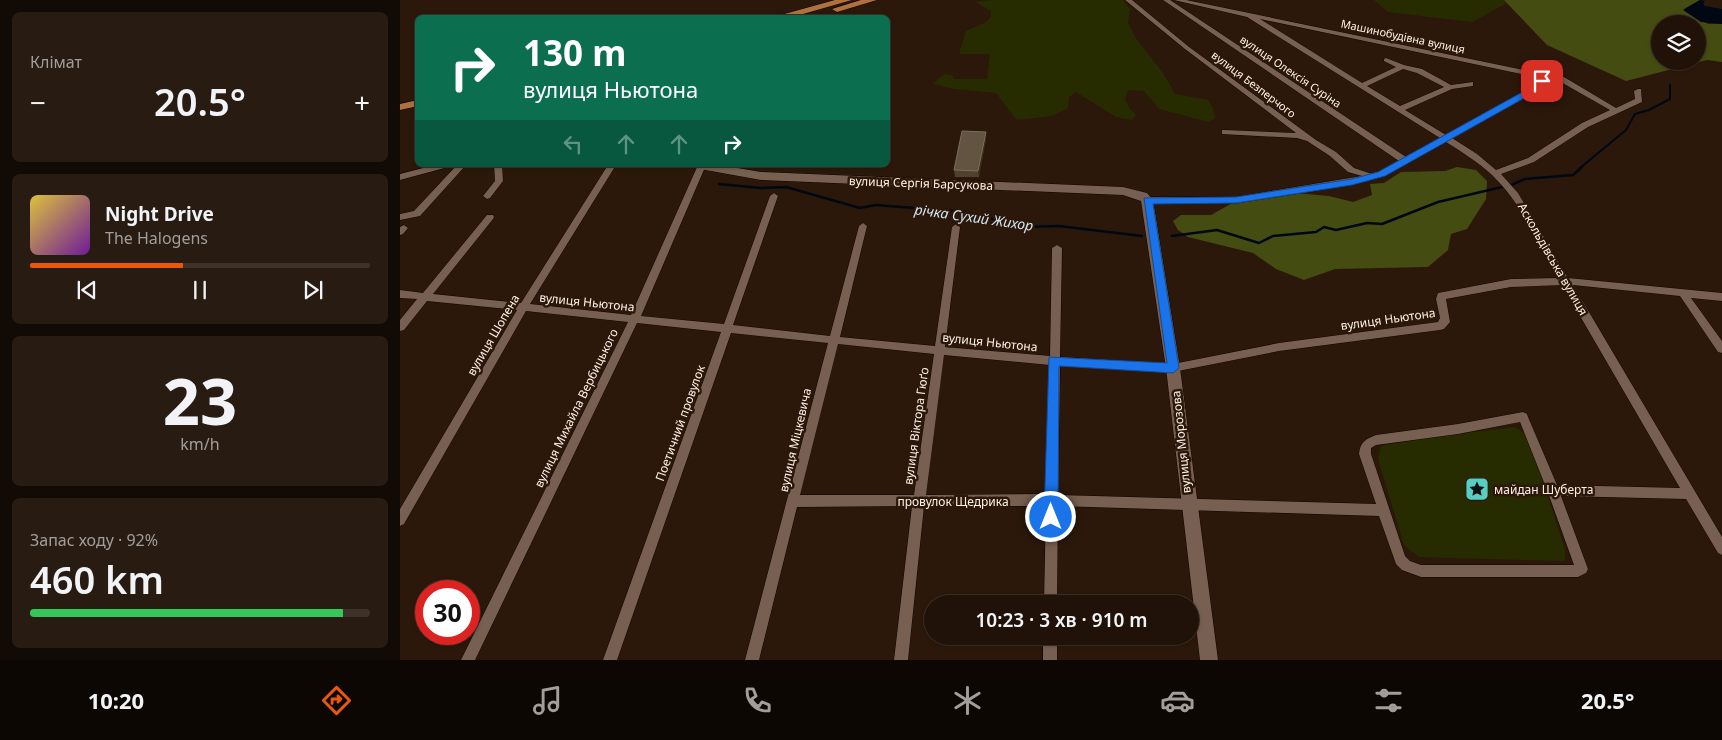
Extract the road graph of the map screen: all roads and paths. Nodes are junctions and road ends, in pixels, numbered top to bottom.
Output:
1 (847, 0) edge
2 (872, 0) edge
3 (1128, 0) edge
4 (1166, 0) edge
5 (1177, 0) edge
6 (787, 15) edge
7 (813, 15) edge
8 (1250, 16) junction
9 (1386, 60) dead end
10 (1402, 67) junction
11 (1541, 78) junction
12 (1470, 84) dead end
13 (1362, 86) junction
14 (1450, 87) junction
15 (1638, 91) dead end
16 (1400, 109) junction
17 (1618, 111) junction
18 (415, 113) edge
19 (400, 116) edge
20 (1225, 132) dead end
21 (1446, 138) junction
22 (1313, 142) junction
23 (1404, 160) junction
24 (437, 167) edge
25 (460, 167) edge
26 (498, 167) edge
27 (611, 167) edge
28 (700, 167) edge
29 (712, 167) edge
30 (1495, 173) junction
31 (400, 176) edge
32 (1371, 176) junction
33 (487, 196) dead end
34 (774, 196) dead end
35 (1145, 198) junction
36 (400, 217) edge
37 (490, 217) dead end
38 (863, 226) dead end
39 (956, 226) dead end
40 (1056, 248) dead end
41 (1565, 281) junction
42 (1683, 293) junction
43 (400, 294) edge
44 (1722, 297) edge
45 (426, 298) junction
46 (523, 308) junction
47 (634, 320) junction
48 (400, 327) edge
49 (729, 328) junction
50 (833, 340) junction
51 (941, 349) junction
52 (1722, 349) edge
53 (1054, 361) junction
54 (1173, 368) junction
55 (1553, 490) junction
56 (1691, 494) junction
57 (1051, 500) junction
58 (919, 501) junction
59 (794, 502) junction
60 (1189, 505) junction
61 (1382, 510) junction
62 (400, 520) edge
63 (1722, 549) edge
64 (1050, 595) edge
65 (1050, 645) edge
66 (468, 660) edge
67 (610, 660) edge
68 (752, 660) edge
69 (901, 660) edge
70 (1050, 660) edge
71 (1209, 660) edge

1 - 6 main road
2 - 7 main road
3 - 22 street, вулиця Безперчого
4 - 23 street, вулиця Олексія Суріна
5 - 8 street, Машинобудівна вулиця
8 - 11 street, Машинобудівна вулиця
8 - 13 street, Аскольдівська вулиця
9 - 10 street
10 - 13 street
10 - 14 street
11 - 17 street, Машинобудівна вулиця
11 - 21 street
12 - 14 street
13 - 16 street, Аскольдівська вулиця
14 - 16 street
15 - 17 street
16 - 21 street, Аскольдівська вулиця
17 - 30 street
18 - 19 main road
20 - 22 street
21 - 23 street
21 - 30 street, Аскольдівська вулиця
22 - 32 street, вулиця Безперчого
23 - 32 street
24 - 31 street
25 - 36 street
26 - 33 street
27 - 46 street, вулиця Шопена
28 - 47 street, вулиця Михайла Вербицького
29 - 35 main road, вулиця Сергія Барсукова
30 - 41 street, Аскольдівська вулиця
32 - 35 street
34 - 49 street, Поетичний провулок
35 - 54 main road, вулиця Морозова
37 - 45 street
38 - 50 street, вулиця Міцкевича
39 - 51 street, вулиця Віктора Гюґо
40 - 53 street
41 - 42 street, вулиця Ньютона
41 - 54 street, вулиця Ньютона
41 - 56 street, Аскольдівська вулиця
42 - 44 street, вулиця Ньютона
42 - 52 street
43 - 45 street, вулиця Ньютона
45 - 46 street, вулиця Ньютона
45 - 48 street
46 - 47 street, вулиця Ньютона
46 - 62 street, вулиця Шопена
47 - 49 street, вулиця Ньютона
47 - 66 street, вулиця Михайла Вербицького
49 - 50 street, вулиця Ньютона
49 - 67 street, Поетичний провулок
50 - 51 street, вулиця Ньютона
50 - 59 street, вулиця Міцкевича
51 - 53 street, вулиця Ньютона
51 - 58 street, вулиця Віктора Гюґо
53 - 54 street, вулиця Ньютона
53 - 57 street
54 - 60 main road, вулиця Морозова
55 - 56 street
55 - 61 street
55 - 61 street
56 - 63 street, Аскольдівська вулиця
57 - 58 street, провулок Щедрика
57 - 60 street, провулок Щедрика
57 - 64 street
58 - 59 street, провулок Щедрика
58 - 69 street, вулиця Віктора Гюґо
59 - 68 street, вулиця Міцкевича
60 - 61 street, провулок Щедрика
60 - 71 main road, вулиця Морозова
65 - 70 street

